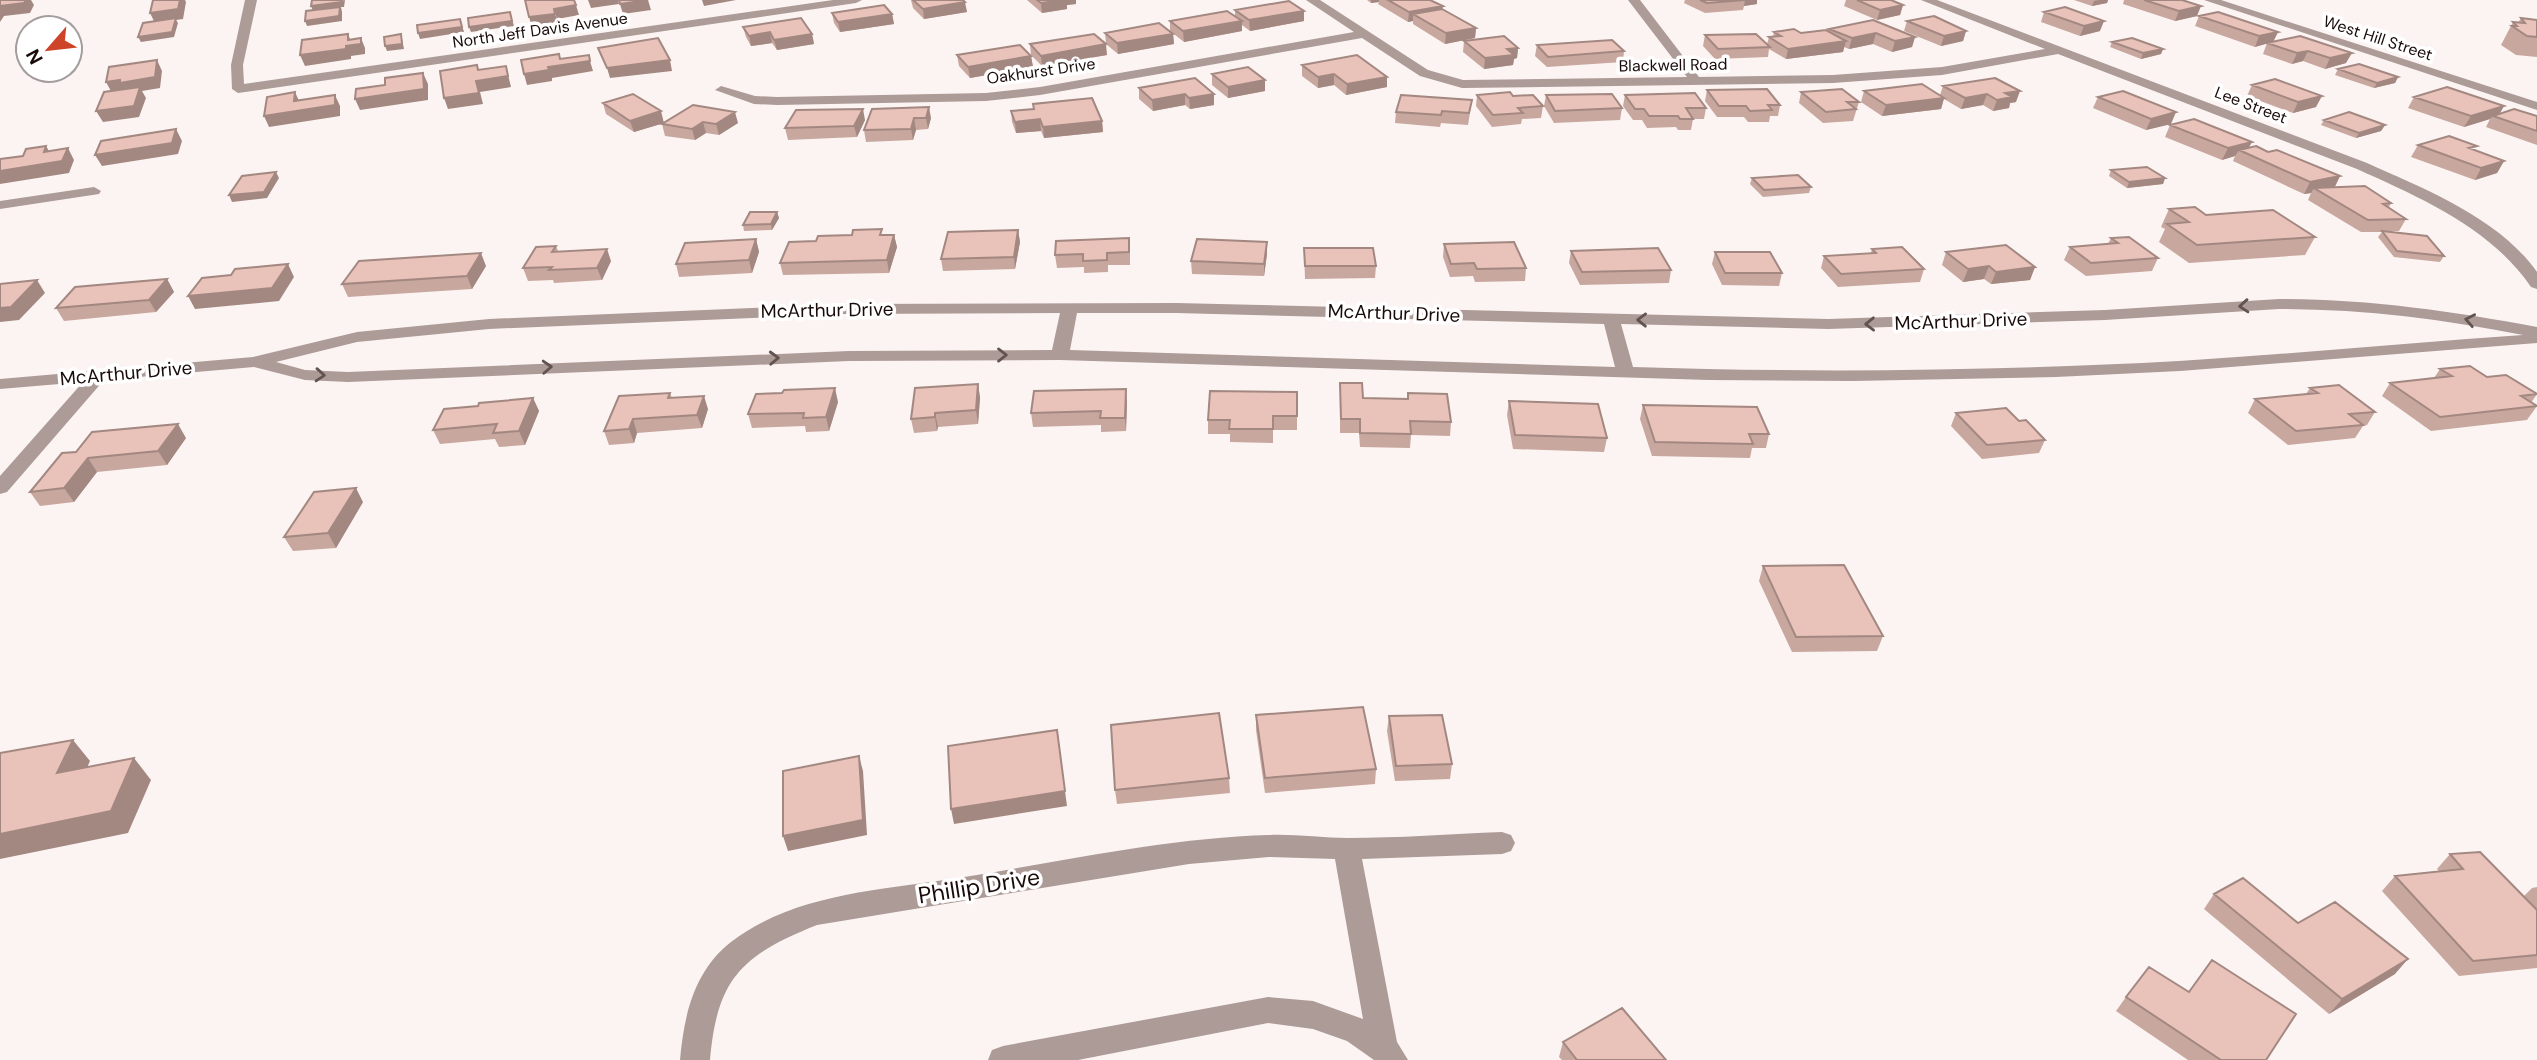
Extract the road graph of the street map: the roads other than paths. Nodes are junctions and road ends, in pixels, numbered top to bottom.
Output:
1 (251, 0) edge
2 (856, 0) edge
3 (1312, 0) edge
4 (1634, 0) edge
5 (1927, 0) edge
6 (2210, 0) edge
7 (1364, 34) junction
8 (2056, 51) junction
9 (1696, 81) junction
10 (721, 90) dead end
11 (2537, 106) edge
12 (94, 191) dead end
13 (0, 205) edge
14 (2537, 284) edge
15 (1070, 307) junction
16 (1612, 319) junction
17 (2537, 332) edge
18 (2537, 338) edge
19 (1060, 355) junction
20 (253, 362) junction
21 (1625, 372) junction
22 (99, 375) junction
23 (0, 384) edge
24 (0, 488) edge
25 (1502, 843) dead end
26 (1348, 849) junction
27 (1388, 1054) edge
28 (695, 1060) edge
29 (1003, 1060) edge

1 - 2 street, North Jeff Davis Avenue
3 - 7 street, Blackwell Road
4 - 9 street
5 - 8 street, Lee Street
6 - 11 street, West Hill Street
7 - 9 street, Blackwell Road
7 - 10 street, Oakhurst Drive
8 - 9 street, Blackwell Road
8 - 14 street, Lee Street
12 - 13 street
15 - 16 street, McArthur Drive
15 - 19 street
15 - 20 street, McArthur Drive
17 -> 16 street, McArthur Drive
16 - 21 street
18 - 21 street, McArthur Drive
20 -> 19 street, McArthur Drive
19 - 21 street, McArthur Drive
20 - 22 street, McArthur Drive
22 - 23 street, McArthur Drive
22 - 24 street
25 - 26 street, Phillip Drive
26 - 27 street
26 - 28 street, Phillip Drive
27 - 29 street

